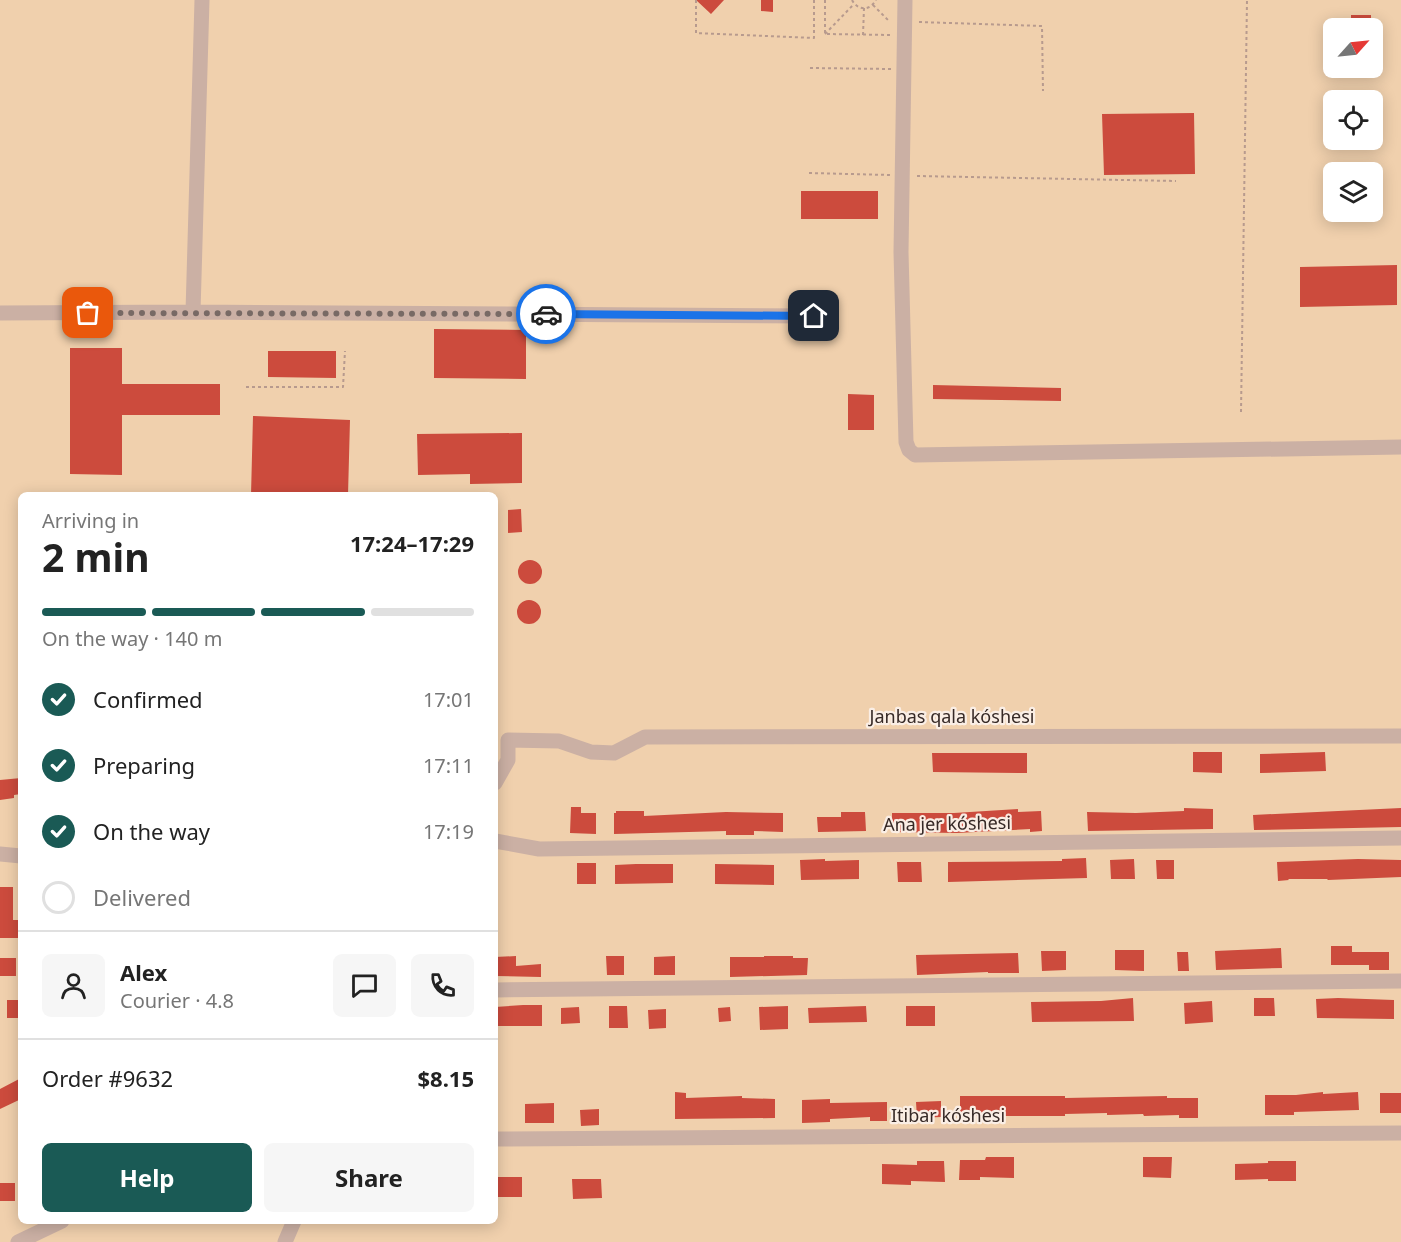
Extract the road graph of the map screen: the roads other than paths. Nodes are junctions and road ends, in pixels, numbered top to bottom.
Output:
1 (202, 0) edge
2 (905, 0) edge
3 (193, 312) junction
4 (0, 313) edge
5 (814, 316) dead end
6 (1401, 447) edge
7 (1401, 736) edge
8 (498, 778) edge
9 (1401, 838) edge
10 (498, 842) edge
11 (0, 854) edge
12 (18, 856) edge
13 (1401, 981) edge
14 (498, 990) edge
15 (1401, 1132) edge
16 (498, 1139) edge
17 (56, 1224) edge
18 (293, 1224) edge
19 (18, 1242) edge
20 (285, 1242) edge

1 - 3 street
2 - 6 street
3 - 4 street
3 - 5 street
7 - 8 street, Janbas qala kóshesi
9 - 10 street, Ana jer kóshesi
11 - 12 street
13 - 14 street
15 - 16 street, Itibar kóshesi
17 - 19 street
18 - 20 street

